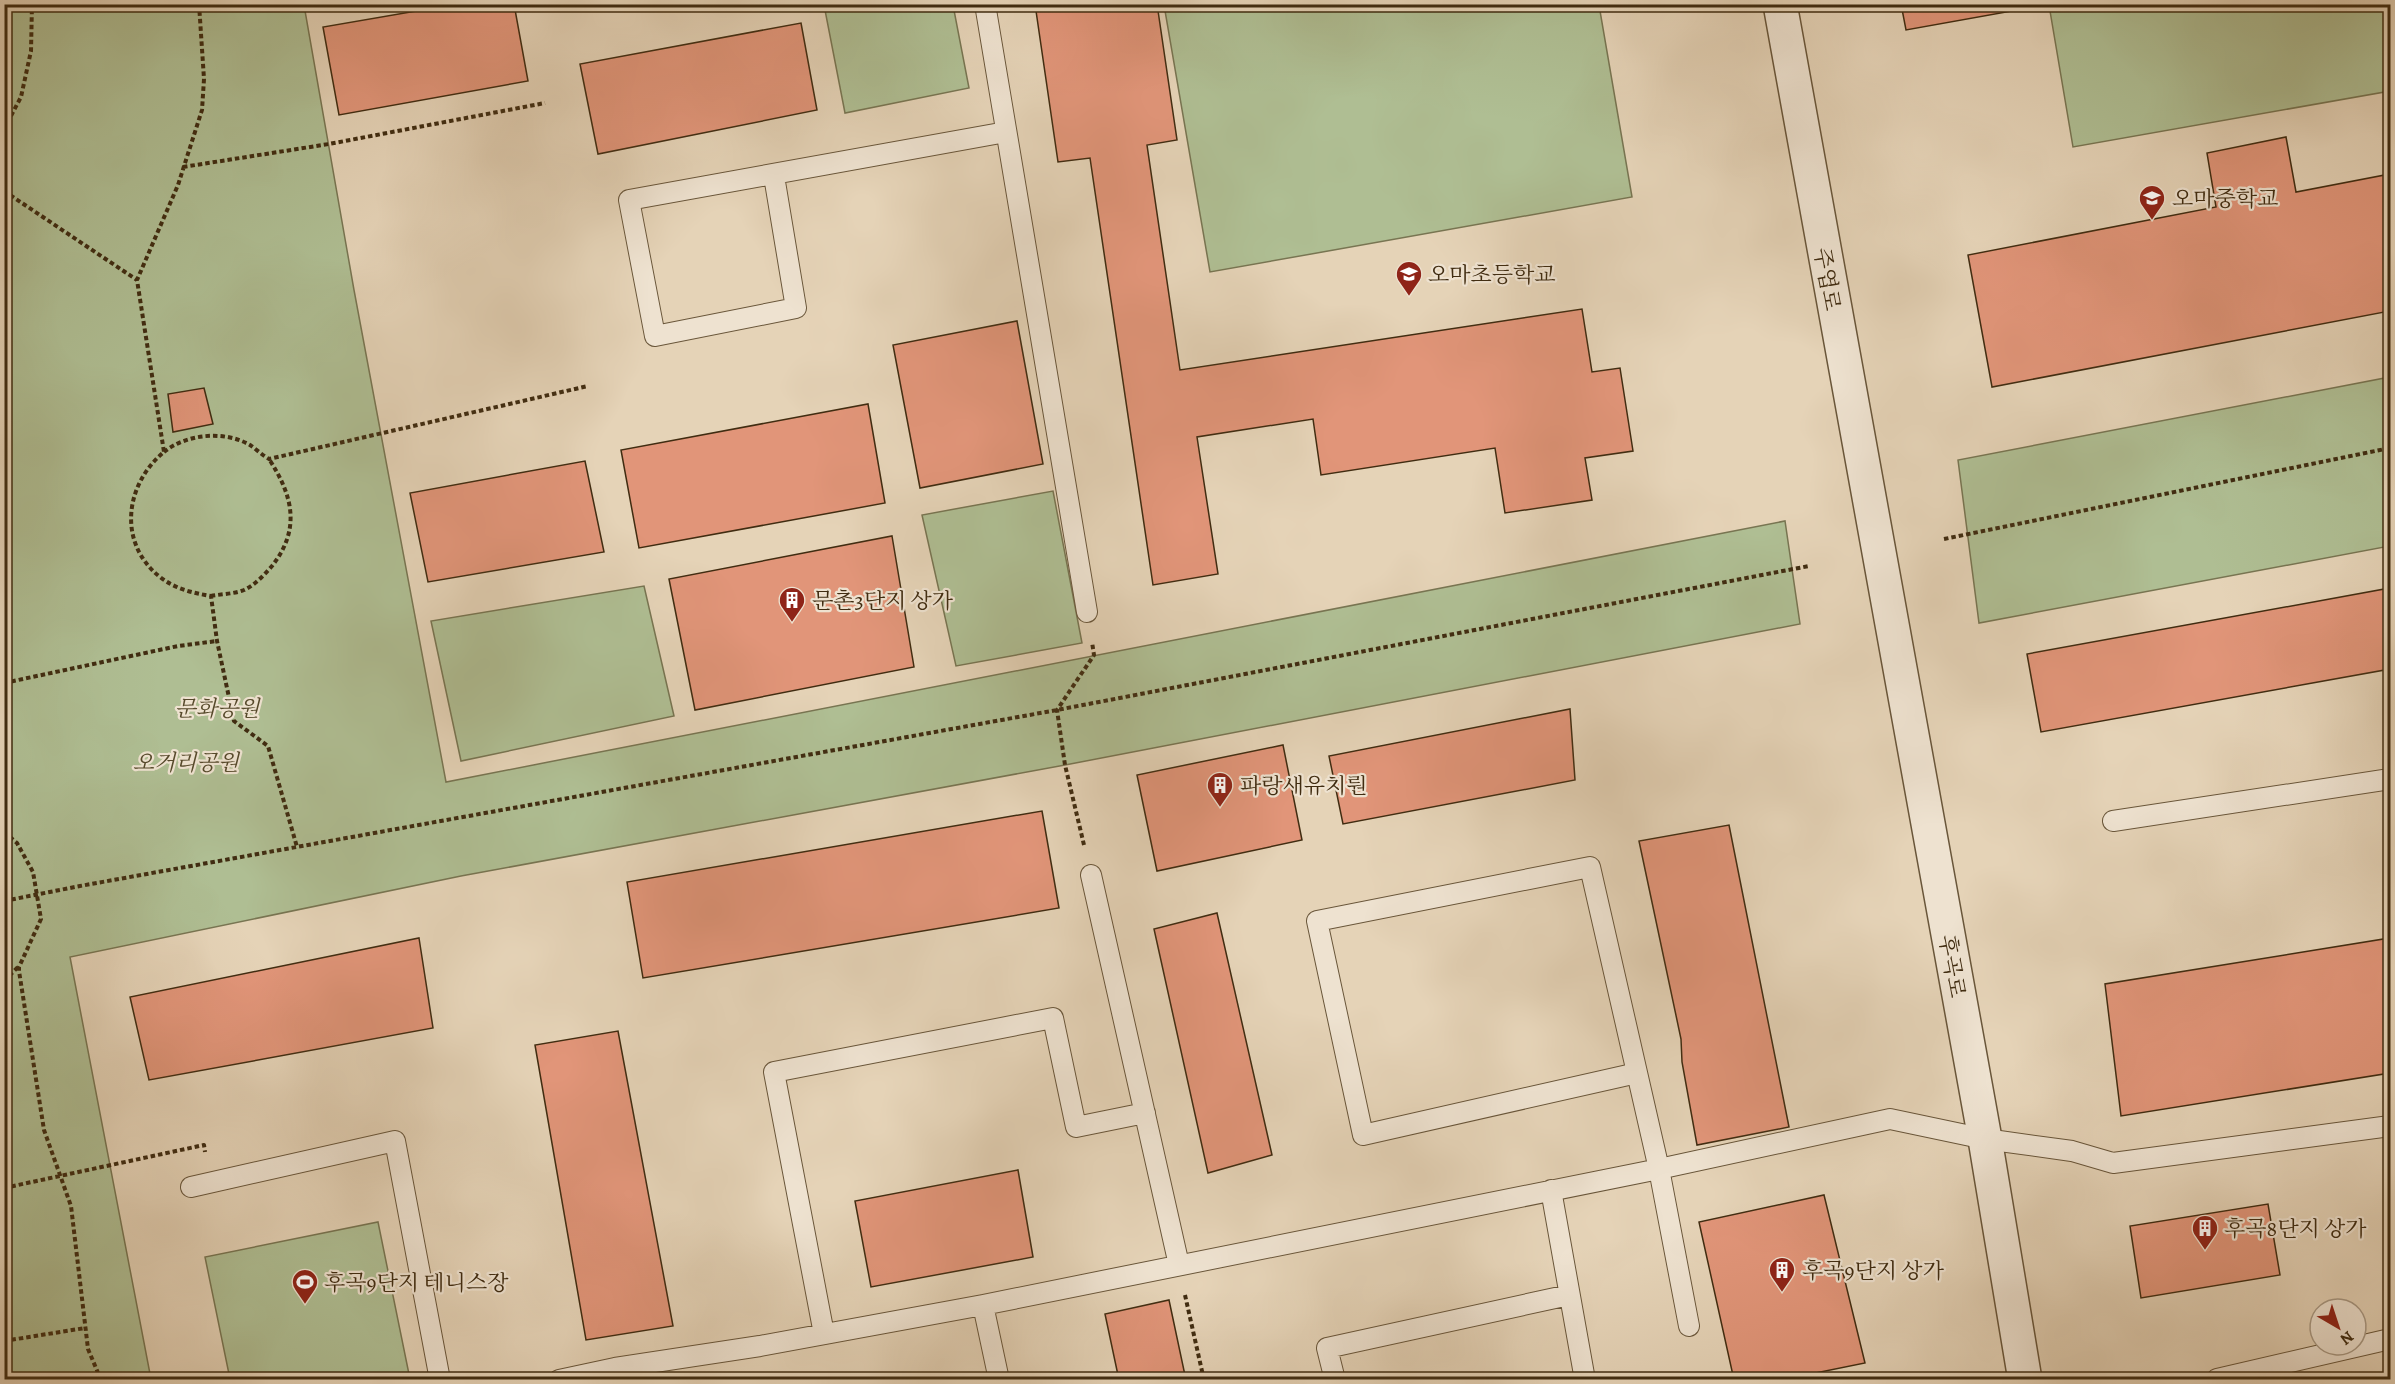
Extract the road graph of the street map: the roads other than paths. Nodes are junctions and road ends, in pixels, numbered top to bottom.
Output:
1 (985, 4) edge
2 (1780, 4) edge
3 (1006, 132) junction
4 (774, 176) junction
5 (1877, 553) joint
6 (1088, 612) road end
7 (2391, 779) edge
8 (2114, 821) dead end
9 (1091, 875) road end
10 (1637, 1073) junction
11 (1145, 1113) junction
12 (2391, 1126) edge
13 (1985, 1139) junction
14 (1659, 1169) junction
15 (200, 1184) road end
16 (1551, 1190) junction
17 (1179, 1265) junction
18 (1569, 1295) junction
19 (983, 1305) junction
20 (1689, 1326) dead end
21 (824, 1334) junction
22 (2391, 1339) edge
23 (2217, 1379) edge
24 (440, 1380) edge
25 (560, 1380) edge
26 (999, 1380) edge
27 (1335, 1380) edge
28 (1585, 1380) edge
29 (2025, 1380) edge

1 - 3 lane
2 - 5 street, 주엽로
3 - 4 lane
3 - 6 lane
4 - 4 lane
5 - 13 street, 후곡로
7 - 8 lane
9 - 11 lane
10 - 10 lane
10 - 14 lane
11 - 17 lane
11 - 21 lane
12 - 13 lane
13 - 14 lane
13 - 29 street, 후곡로
14 - 16 lane
14 - 20 lane
15 - 24 lane
16 - 17 lane
16 - 18 lane
17 - 19 lane
18 - 27 lane
18 - 28 lane
19 - 21 lane
19 - 26 lane
21 - 25 lane
22 - 23 lane

